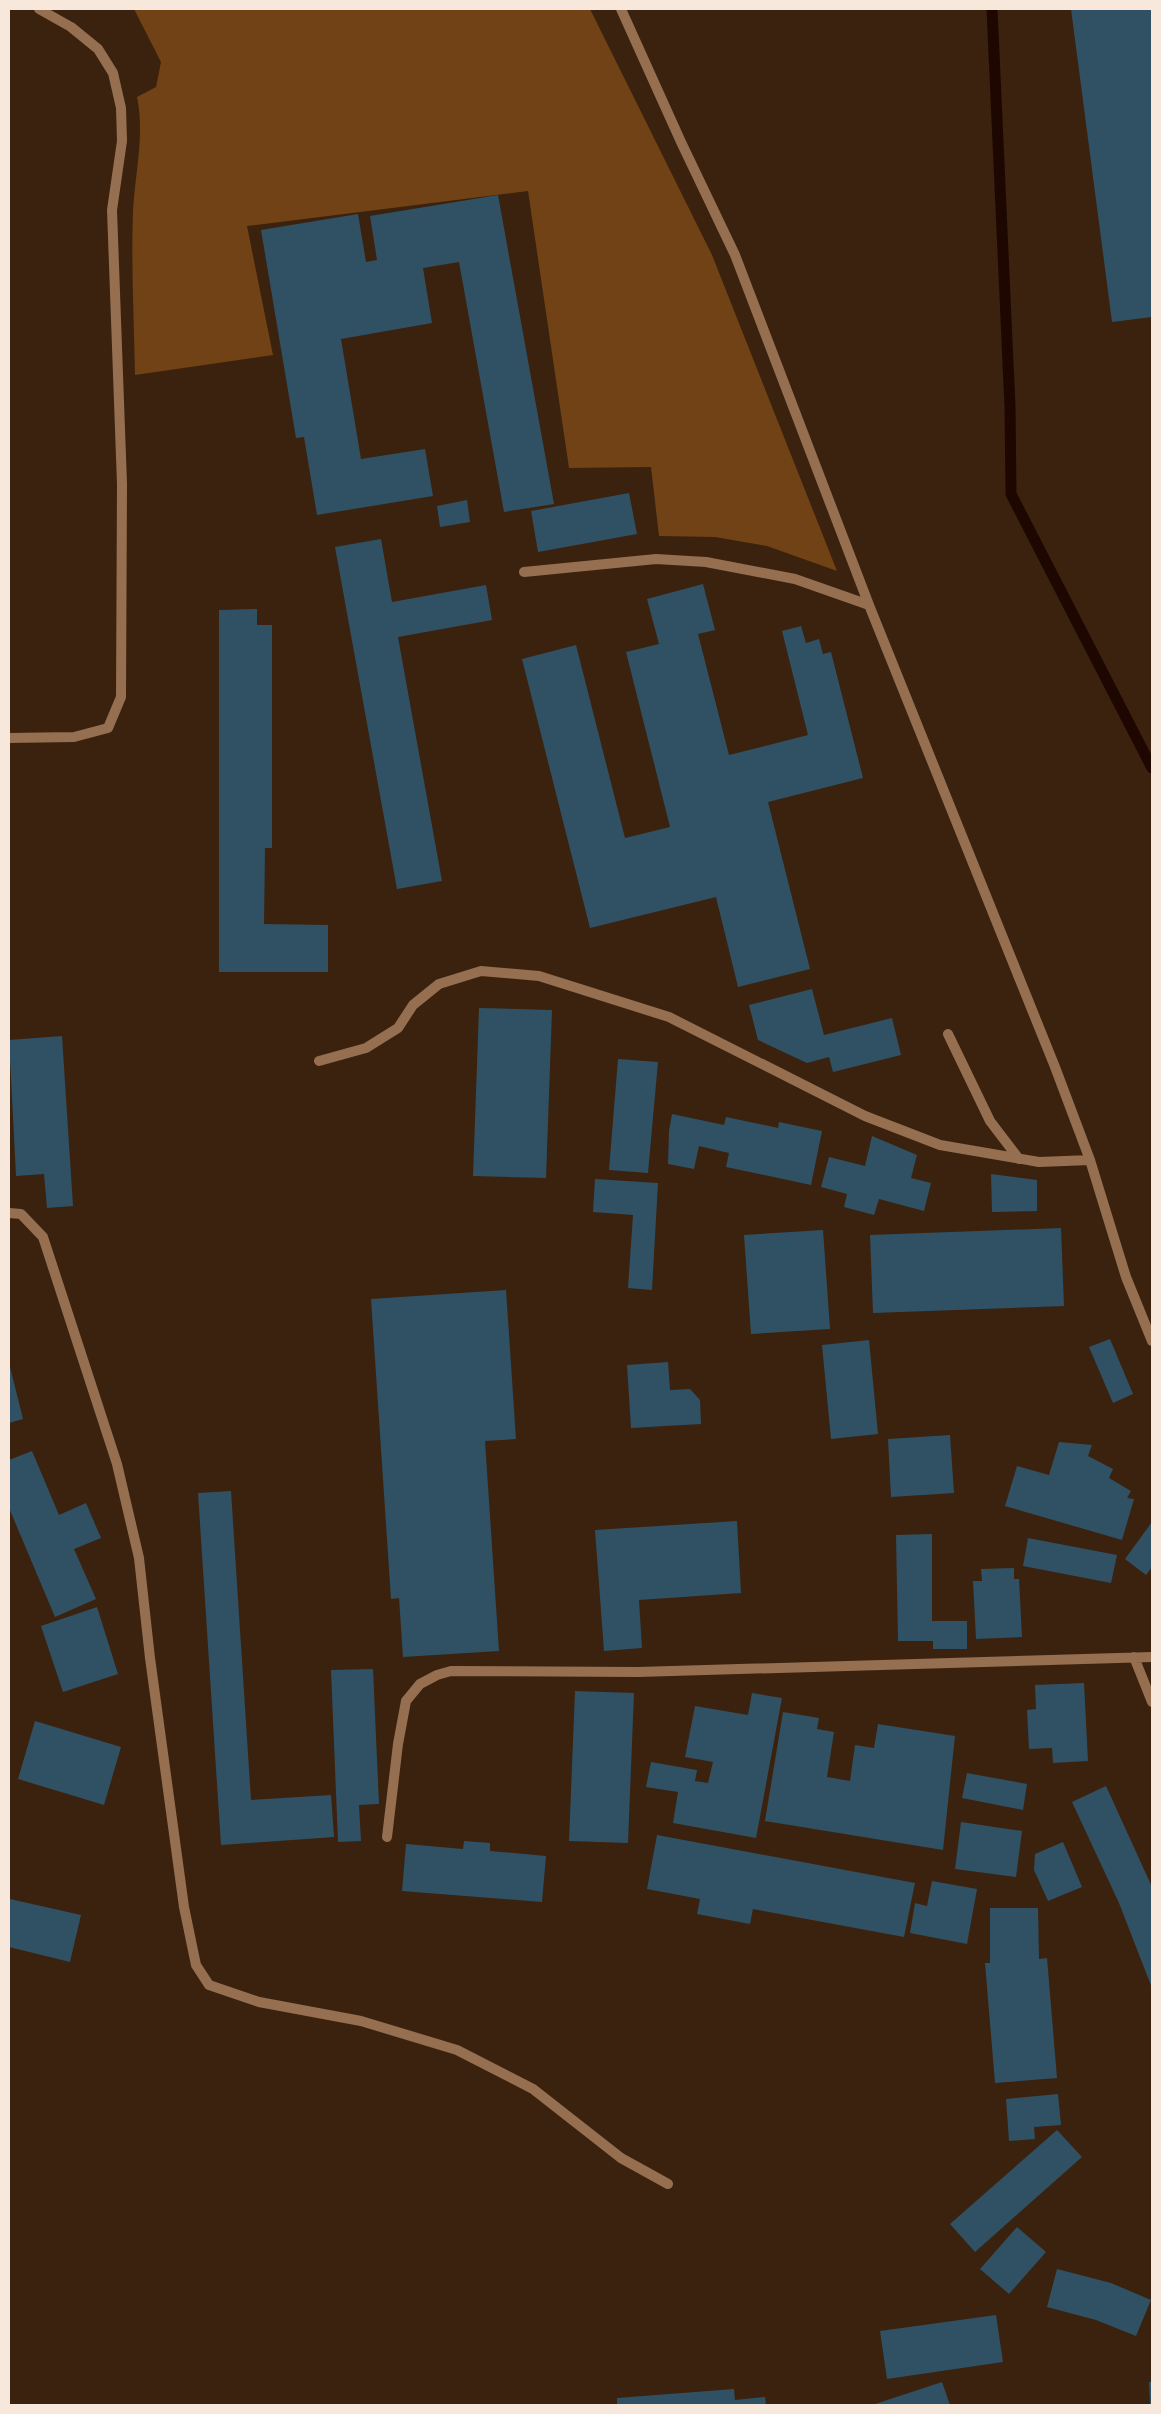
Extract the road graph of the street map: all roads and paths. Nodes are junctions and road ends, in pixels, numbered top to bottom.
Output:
1 (39, 9) edge
2 (621, 9) edge
3 (524, 572) dead end
4 (870, 605) junction
5 (9, 738) edge
6 (948, 1034) dead end
7 (319, 1061) dead end
8 (1019, 1159) junction
9 (1090, 1160) junction
10 (9, 1213) edge
11 (1152, 1342) edge
12 (1134, 1657) junction
13 (1152, 1657) edge
14 (1152, 1702) edge
15 (387, 1837) dead end
16 (668, 2184) dead end

1 - 5 street
2 - 4 street
3 - 4 street
4 - 9 street
6 - 8 street
7 - 8 street
8 - 9 street
9 - 11 street
10 - 16 street
12 - 13 street
12 - 14 street
12 - 15 street

